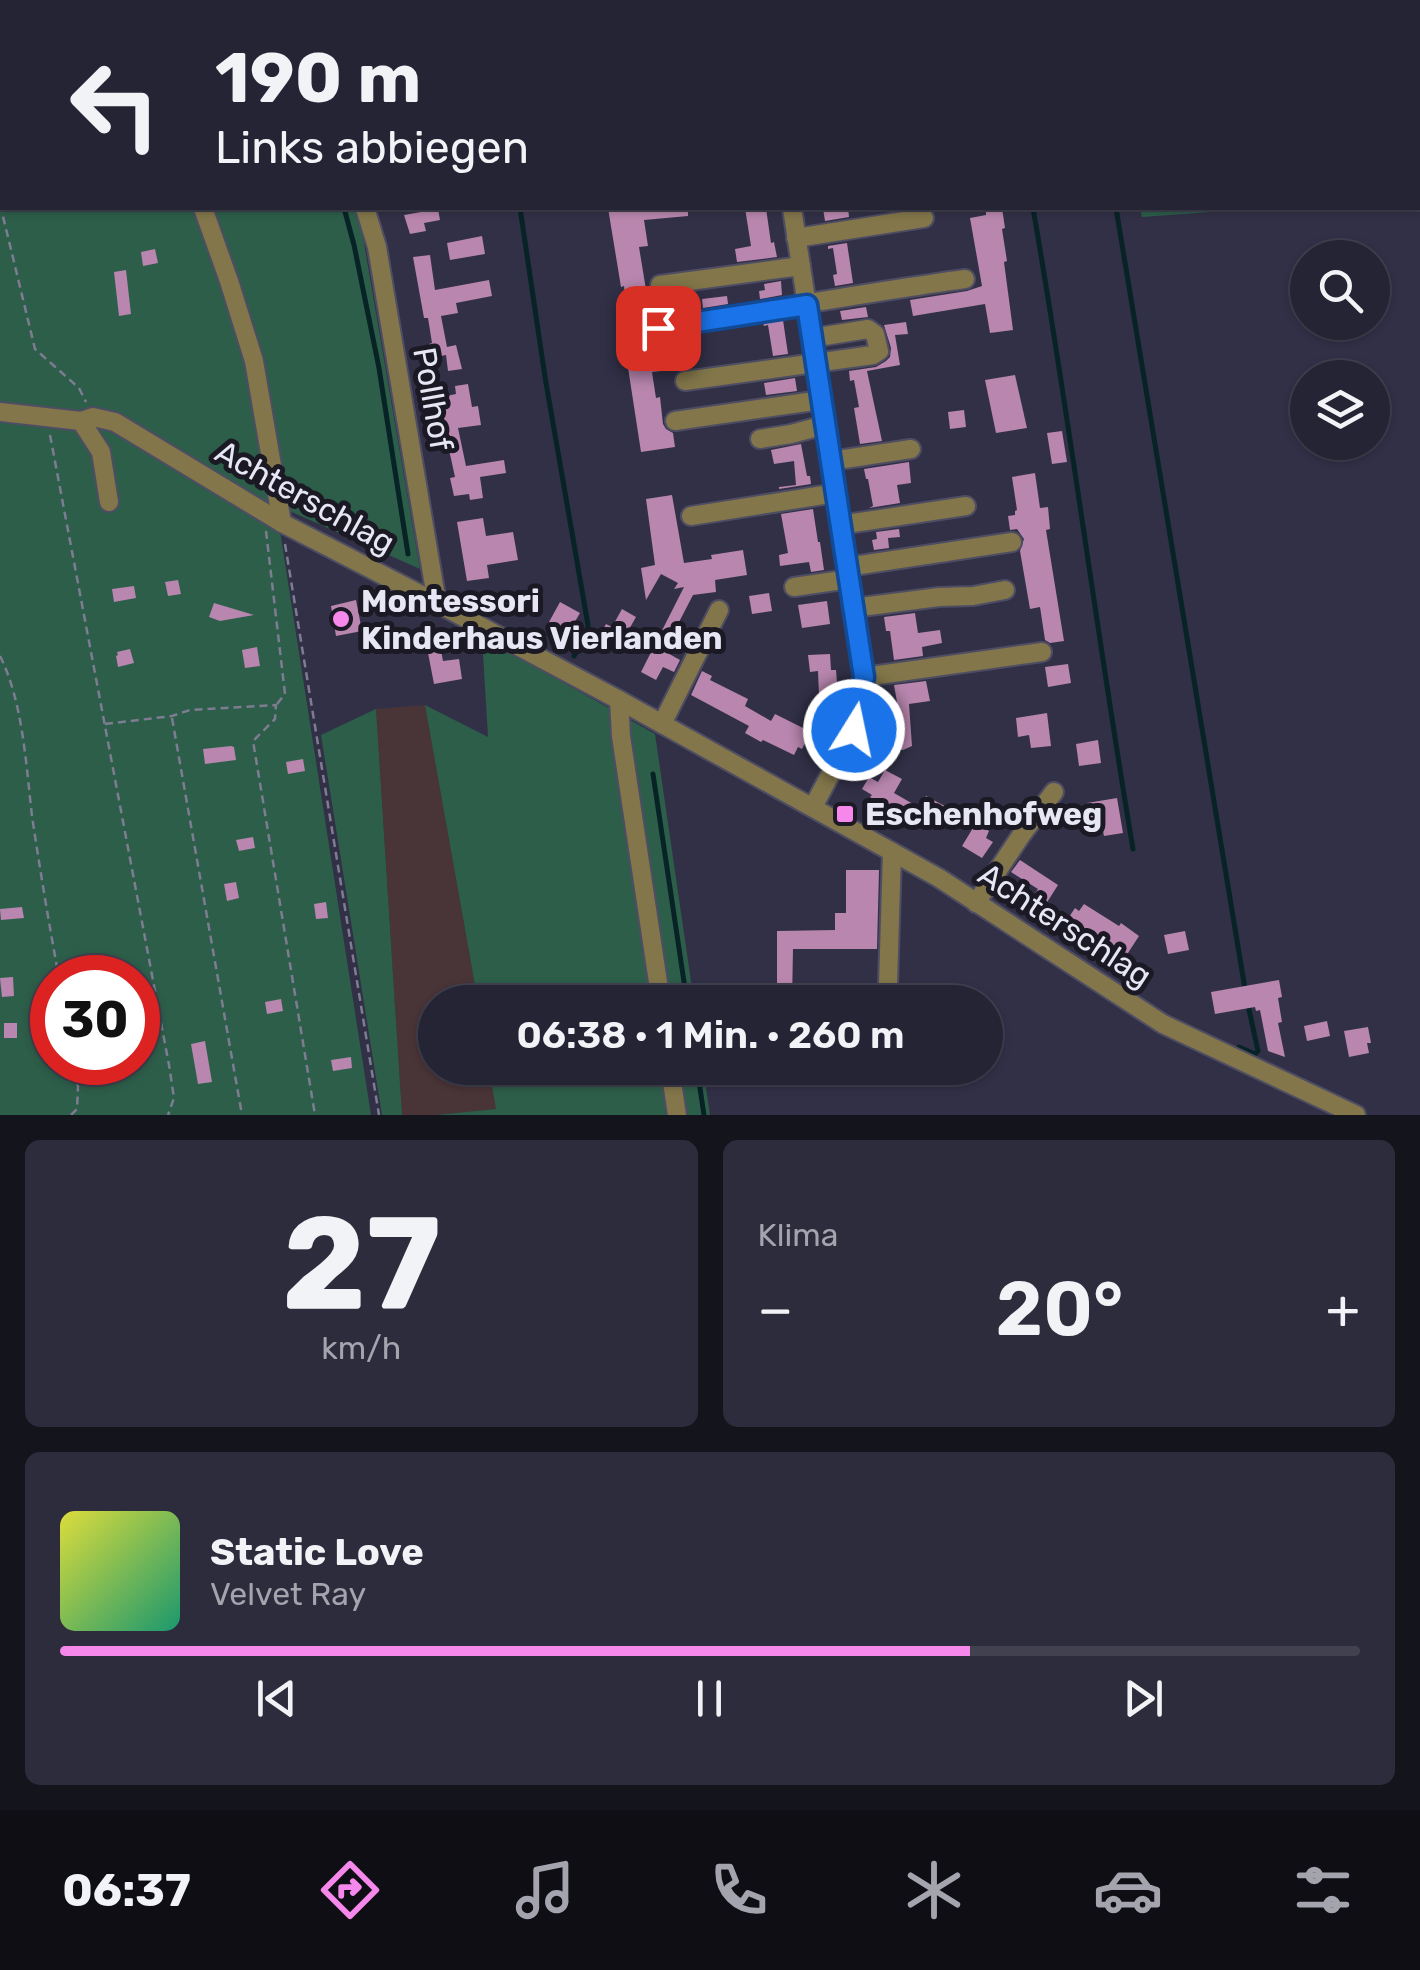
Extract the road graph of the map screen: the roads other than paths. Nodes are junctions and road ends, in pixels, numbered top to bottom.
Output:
1 (205, 210) edge
2 (366, 210) edge
3 (792, 210) edge
4 (924, 218) dead end
5 (796, 238) junction
6 (801, 266) junction
7 (936, 271) dead end
8 (966, 278) dead end
9 (660, 285) dead end
10 (806, 299) junction
11 (658, 328) dead end
12 (812, 338) junction
13 (816, 362) junction
14 (684, 381) dead end
15 (821, 400) junction
16 (0, 412) edge
17 (87, 419) junction
18 (675, 421) dead end
19 (825, 425) junction
20 (760, 439) dead end
21 (911, 449) dead end
22 (831, 461) junction
23 (836, 493) junction
24 (109, 502) dead end
25 (966, 506) dead end
26 (691, 516) dead end
27 (282, 523) junction
28 (841, 530) junction
29 (910, 532) dead end
30 (1012, 542) dead end
31 (848, 573) junction
32 (794, 587) dead end
33 (1005, 590) dead end
34 (437, 602) junction
35 (853, 608) junction
36 (719, 610) dead end
37 (1042, 652) dead end
38 (864, 677) junction
39 (619, 700) junction
40 (662, 724) junction
41 (1054, 792) dead end
42 (813, 807) junction
43 (892, 852) junction
44 (976, 903) junction
45 (658, 985) edge
46 (888, 985) dead end
47 (673, 1085) edge
48 (677, 1115) edge
49 (1356, 1115) edge

1 - 27 street
2 - 34 street, Pollhof
3 - 5 street
4 - 5 street
5 - 6 street
6 - 9 street
6 - 10 street
7 - 10 street
8 - 10 street
10 - 11 street
10 - 12 street
12 - 13 street
12 - 13 street
13 - 14 street
13 - 15 street
15 - 18 street
15 - 19 street
16 - 17 street, Achterschlag
17 - 24 street
17 - 27 street, Achterschlag
19 - 20 street
19 - 22 street
21 - 22 street
22 - 23 street
23 - 26 street
23 - 28 street
25 - 28 street
27 - 34 street, Achterschlag
28 - 29 street
28 - 31 street
30 - 31 street
31 - 32 street
31 - 35 street
33 - 35 street
34 - 39 street, Achterschlag
35 - 38 street
36 - 40 street
37 - 38 street
38 - 42 street
39 - 40 street, Achterschlag
39 - 45 street
40 - 42 street, Achterschlag
41 - 44 street
42 - 43 street, Achterschlag
43 - 44 street, Achterschlag
43 - 46 street
44 - 49 street, Achterschlag
47 - 48 street

